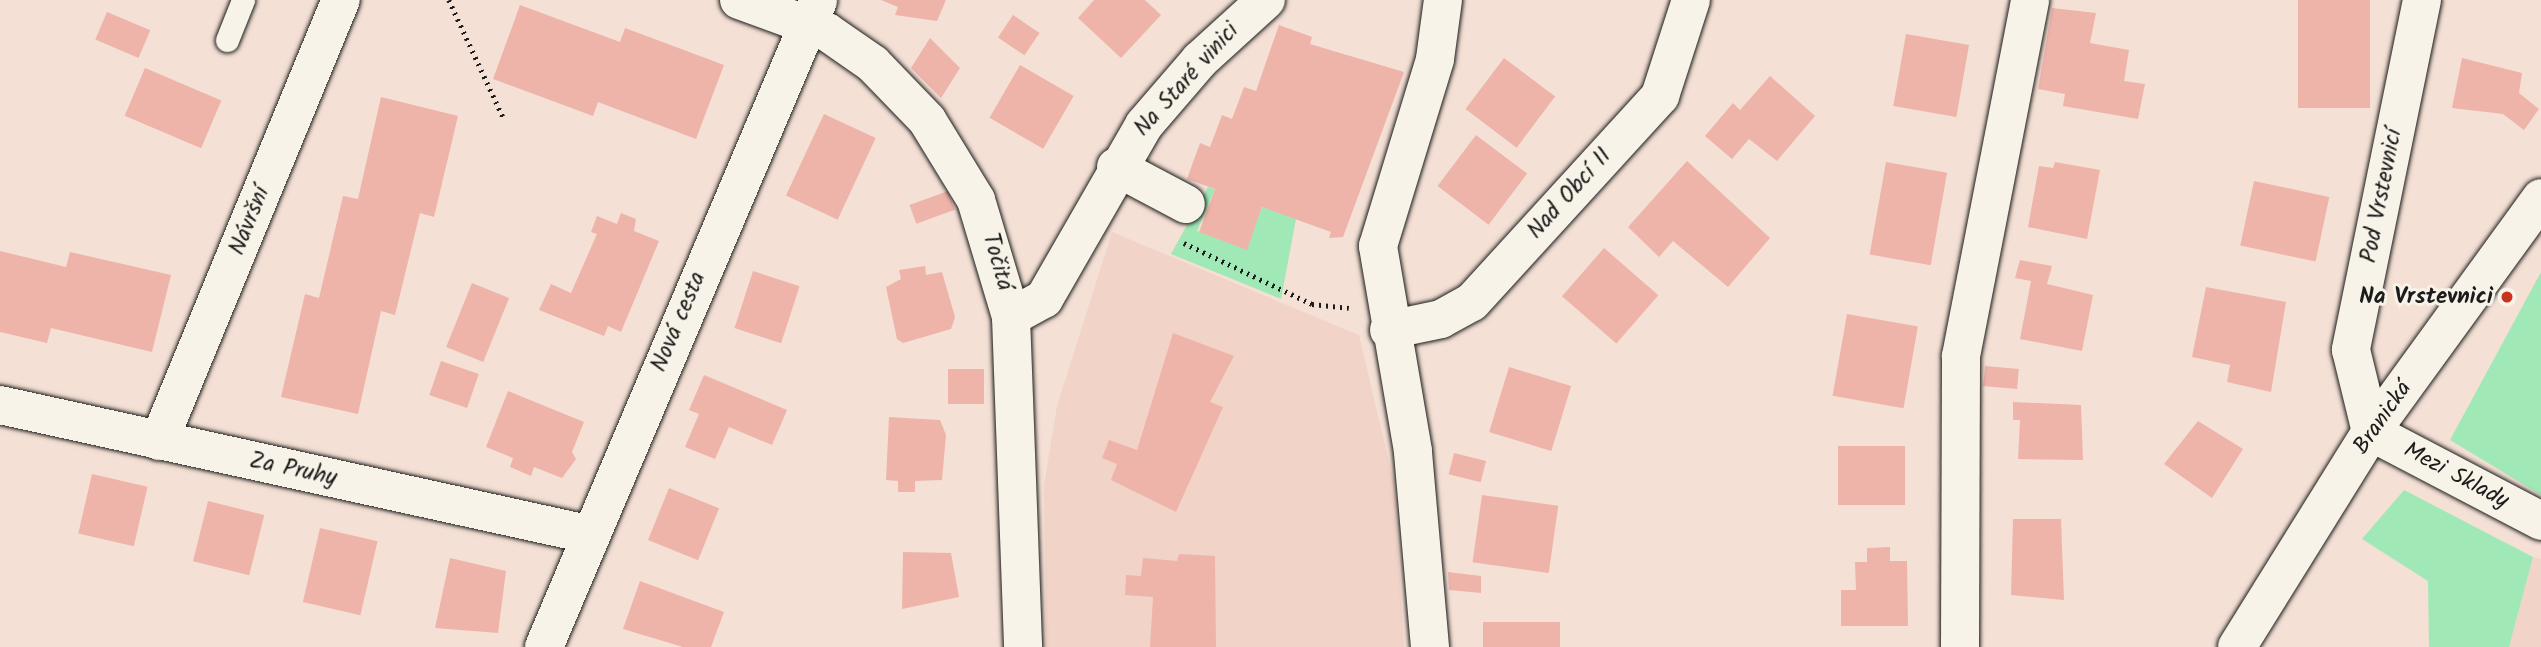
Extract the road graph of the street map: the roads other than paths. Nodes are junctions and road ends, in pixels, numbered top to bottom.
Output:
1 (243, 0) edge
2 (341, 0) edge
3 (739, 0) edge
4 (1266, 0) edge
5 (1443, 0) edge
6 (1691, 0) edge
7 (2030, 0) edge
8 (2422, 0) edge
9 (813, 12) edge
10 (227, 40) dead end
11 (1116, 167) junction
12 (2541, 198) edge
13 (1177, 199) road end
14 (1011, 317) junction
15 (1389, 330) junction
16 (0, 405) edge
17 (2371, 432) junction
18 (159, 441) junction
19 (2541, 521) edge
20 (587, 534) junction
21 (544, 647) edge
22 (1023, 647) edge
23 (1430, 647) edge
24 (1960, 647) edge
25 (2237, 647) edge

1 - 10 lane
2 - 18 street, Návršní
3 - 9 street, Točitá
4 - 11 street, Na Staré vinici
5 - 15 street
6 - 15 street, Nad Obcí II
7 - 24 street
8 - 17 street, Pod Vrstevnicí
9 - 14 street, Točitá
9 - 20 street, Nová cesta
11 - 13 street
11 - 14 street, Na Staré vinici
12 - 17 street, Branická
14 - 22 street, Točitá
15 - 23 street
16 - 18 street, Za Pruhy
17 - 19 street, Mezi Sklady
17 - 25 street, Branická
18 - 20 street, Za Pruhy
20 - 21 street, Nová cesta

